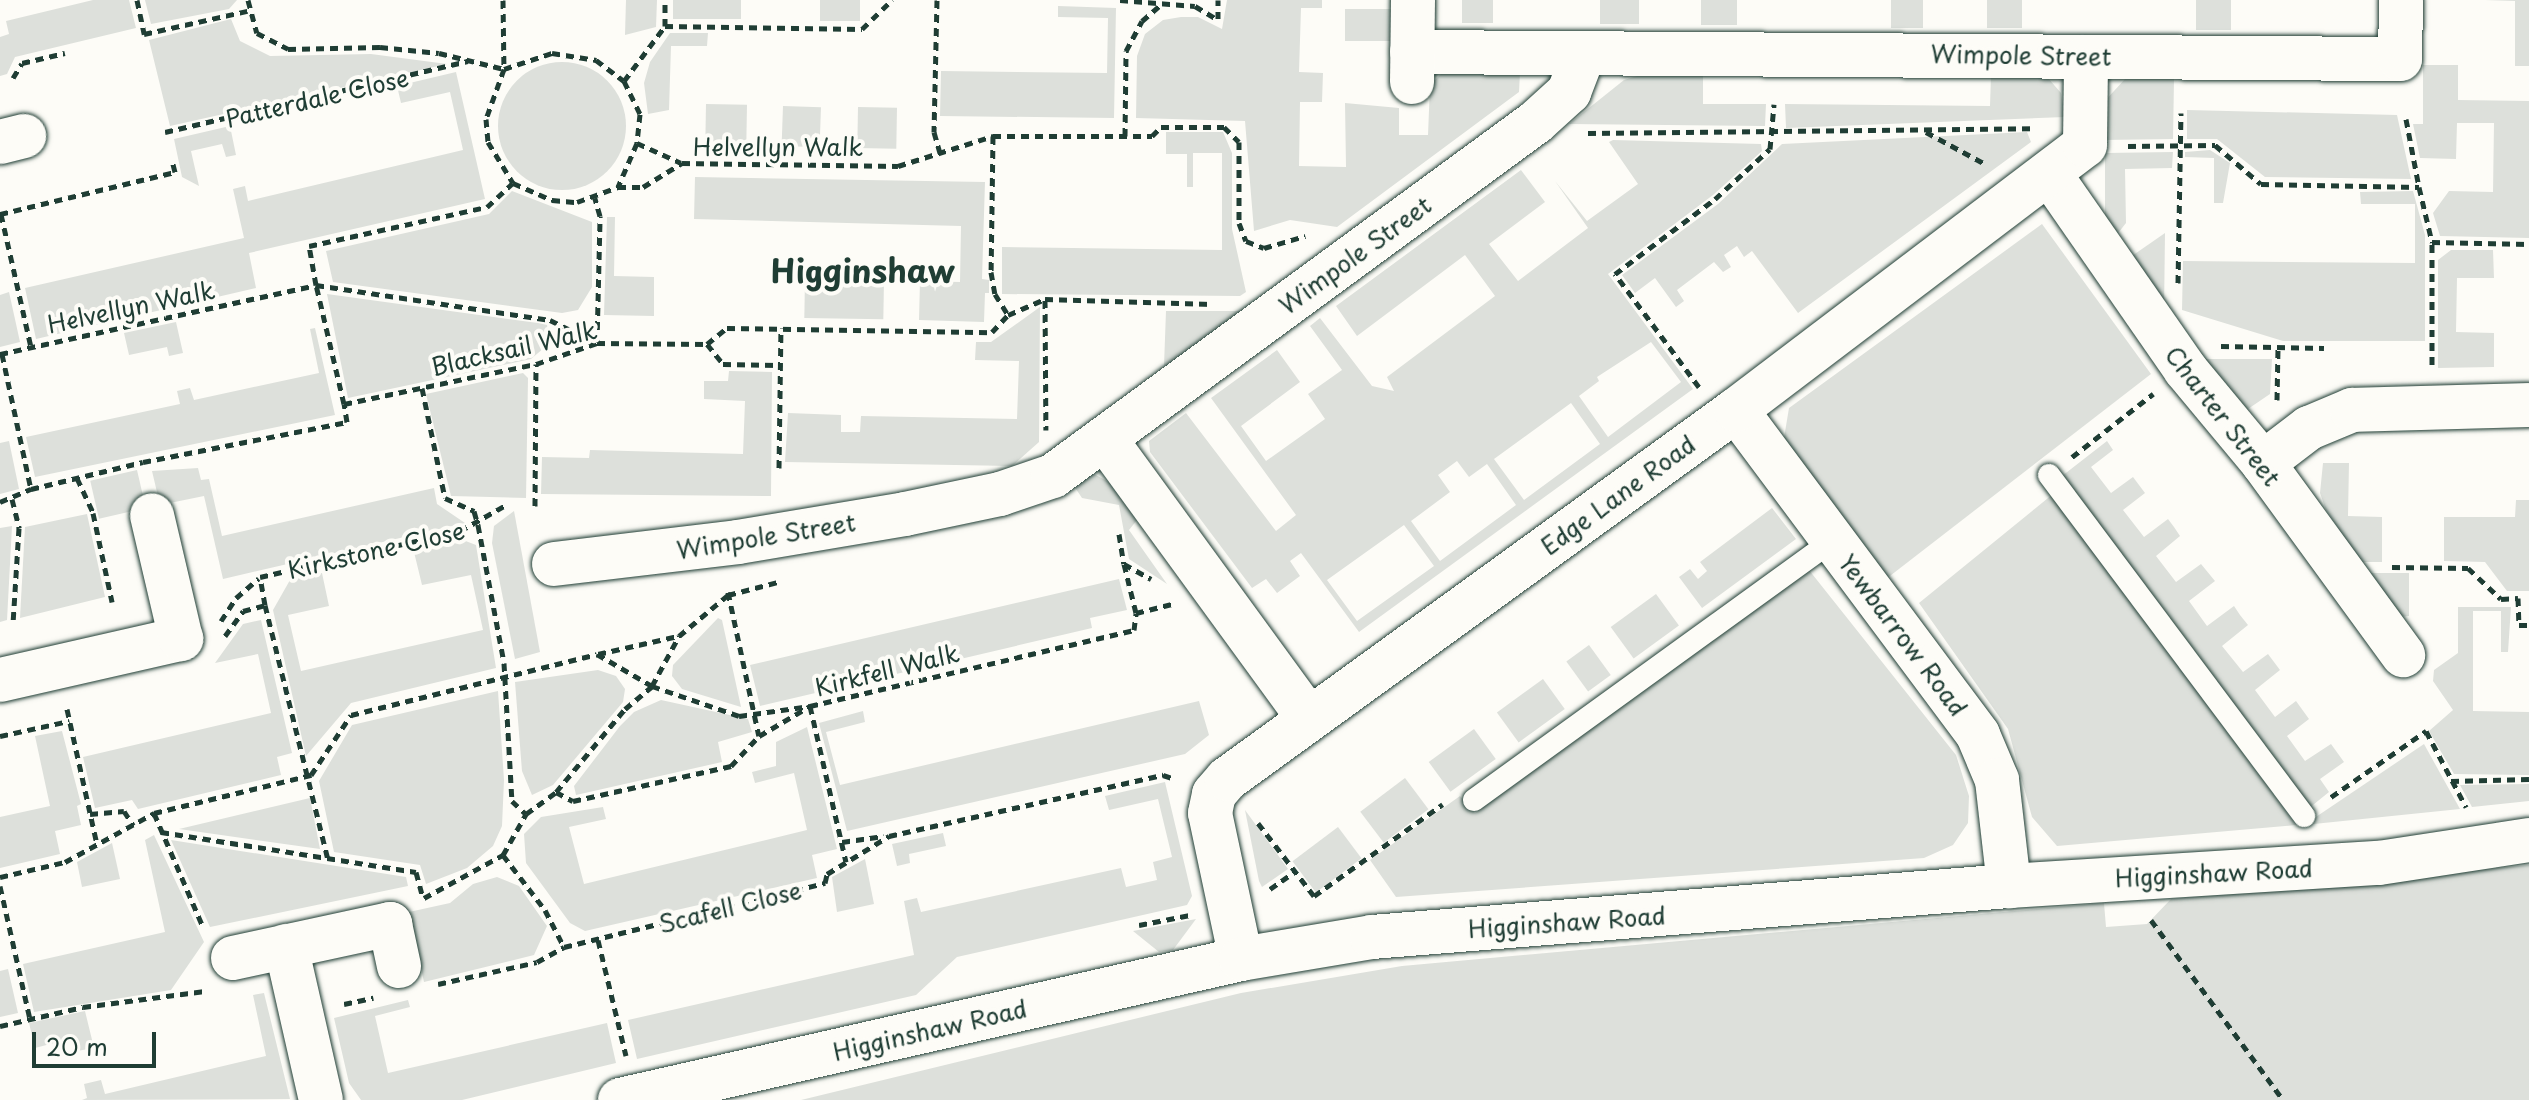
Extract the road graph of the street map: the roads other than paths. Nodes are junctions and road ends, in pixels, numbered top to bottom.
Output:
1 (1413, 0) edge
2 (2401, 0) edge
3 (1583, 55) junction
4 (2086, 57) junction
5 (2049, 173) junction
6 (1719, 401) junction
7 (2529, 405) edge
8 (1105, 439) junction
9 (2263, 463) junction
10 (2049, 475) road end
11 (152, 515) dead end
12 (1832, 541) junction
13 (554, 564) dead end
14 (2403, 655) dead end
15 (0, 680) edge
16 (1308, 717) junction
17 (1474, 800) dead end
18 (2304, 816) road end
19 (2529, 840) edge
20 (2009, 886) junction
21 (286, 946) junction
22 (1241, 959) junction
23 (219, 960) road end
24 (403, 983) road end
25 (625, 1084) edge
26 (321, 1100) edge

1 - 3 street, Wimpole Street
2 - 4 street, Wimpole Street
3 - 4 street, Wimpole Street
3 - 8 street, Wimpole Street
4 - 5 street, Edge Lane Road
5 - 6 street, Edge Lane Road
5 - 9 street, Charter Street
6 - 12 street, Yewbarrow Road
6 - 16 street, Edge Lane Road
7 - 9 street
8 - 13 street, Wimpole Street
8 - 16 street
9 - 14 street, Charter Street
10 - 18 lane
11 - 15 street
12 - 17 lane
12 - 20 street, Yewbarrow Road
16 - 22 street, Edge Lane Road
19 - 20 street, Higginshaw Road
20 - 22 street, Higginshaw Road
21 - 23 street
21 - 24 street
21 - 26 street
22 - 25 street, Higginshaw Road

